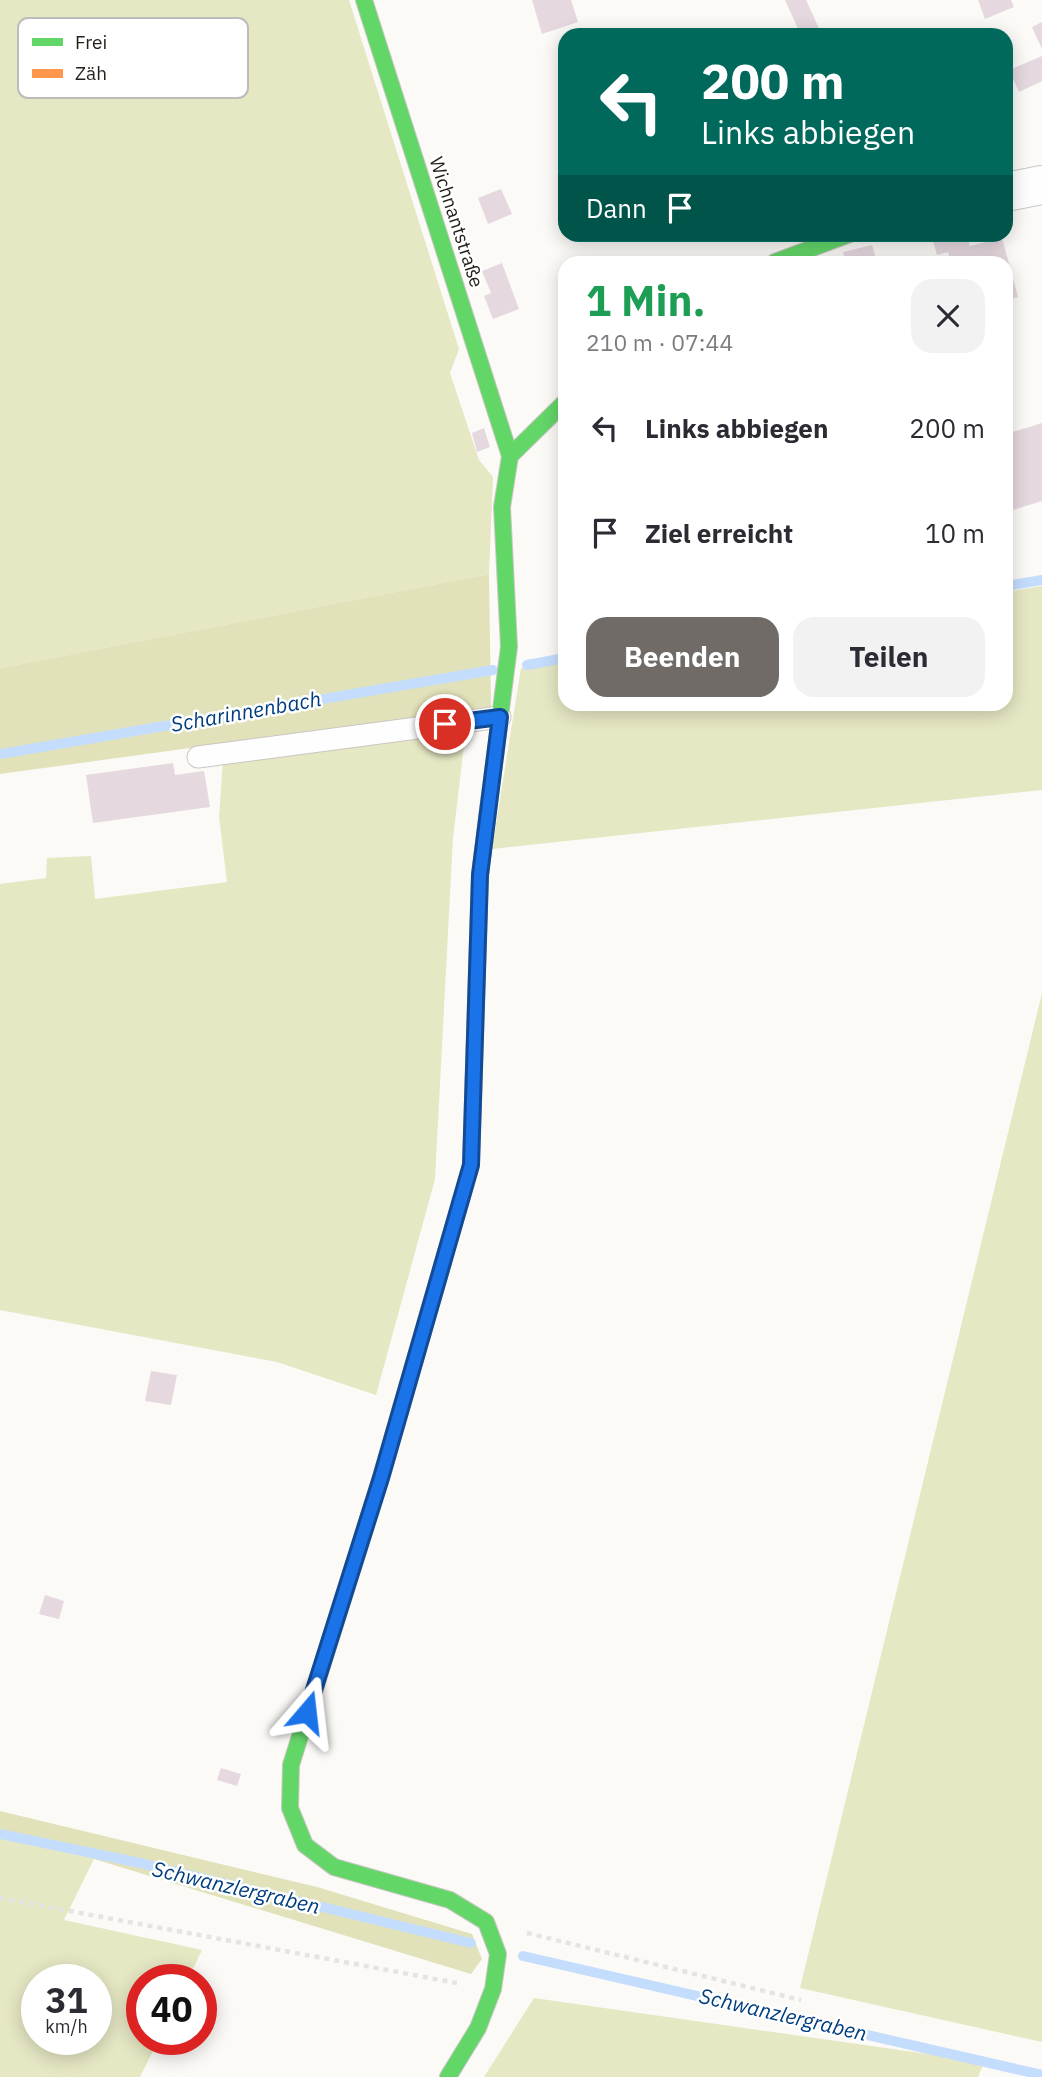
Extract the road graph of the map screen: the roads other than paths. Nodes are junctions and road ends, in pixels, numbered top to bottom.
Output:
1 (364, 0) edge
2 (1042, 185) edge
3 (1013, 191) edge
4 (829, 242) edge
5 (791, 256) edge
6 (558, 409) edge
7 (510, 456) junction
8 (500, 717) junction
9 (198, 757) dead end
10 (448, 2077) edge

1 - 7 street, Wichnantstraße
2 - 3 street
4 - 5 street
6 - 7 street
7 - 8 street
8 - 9 lane
8 - 10 street

